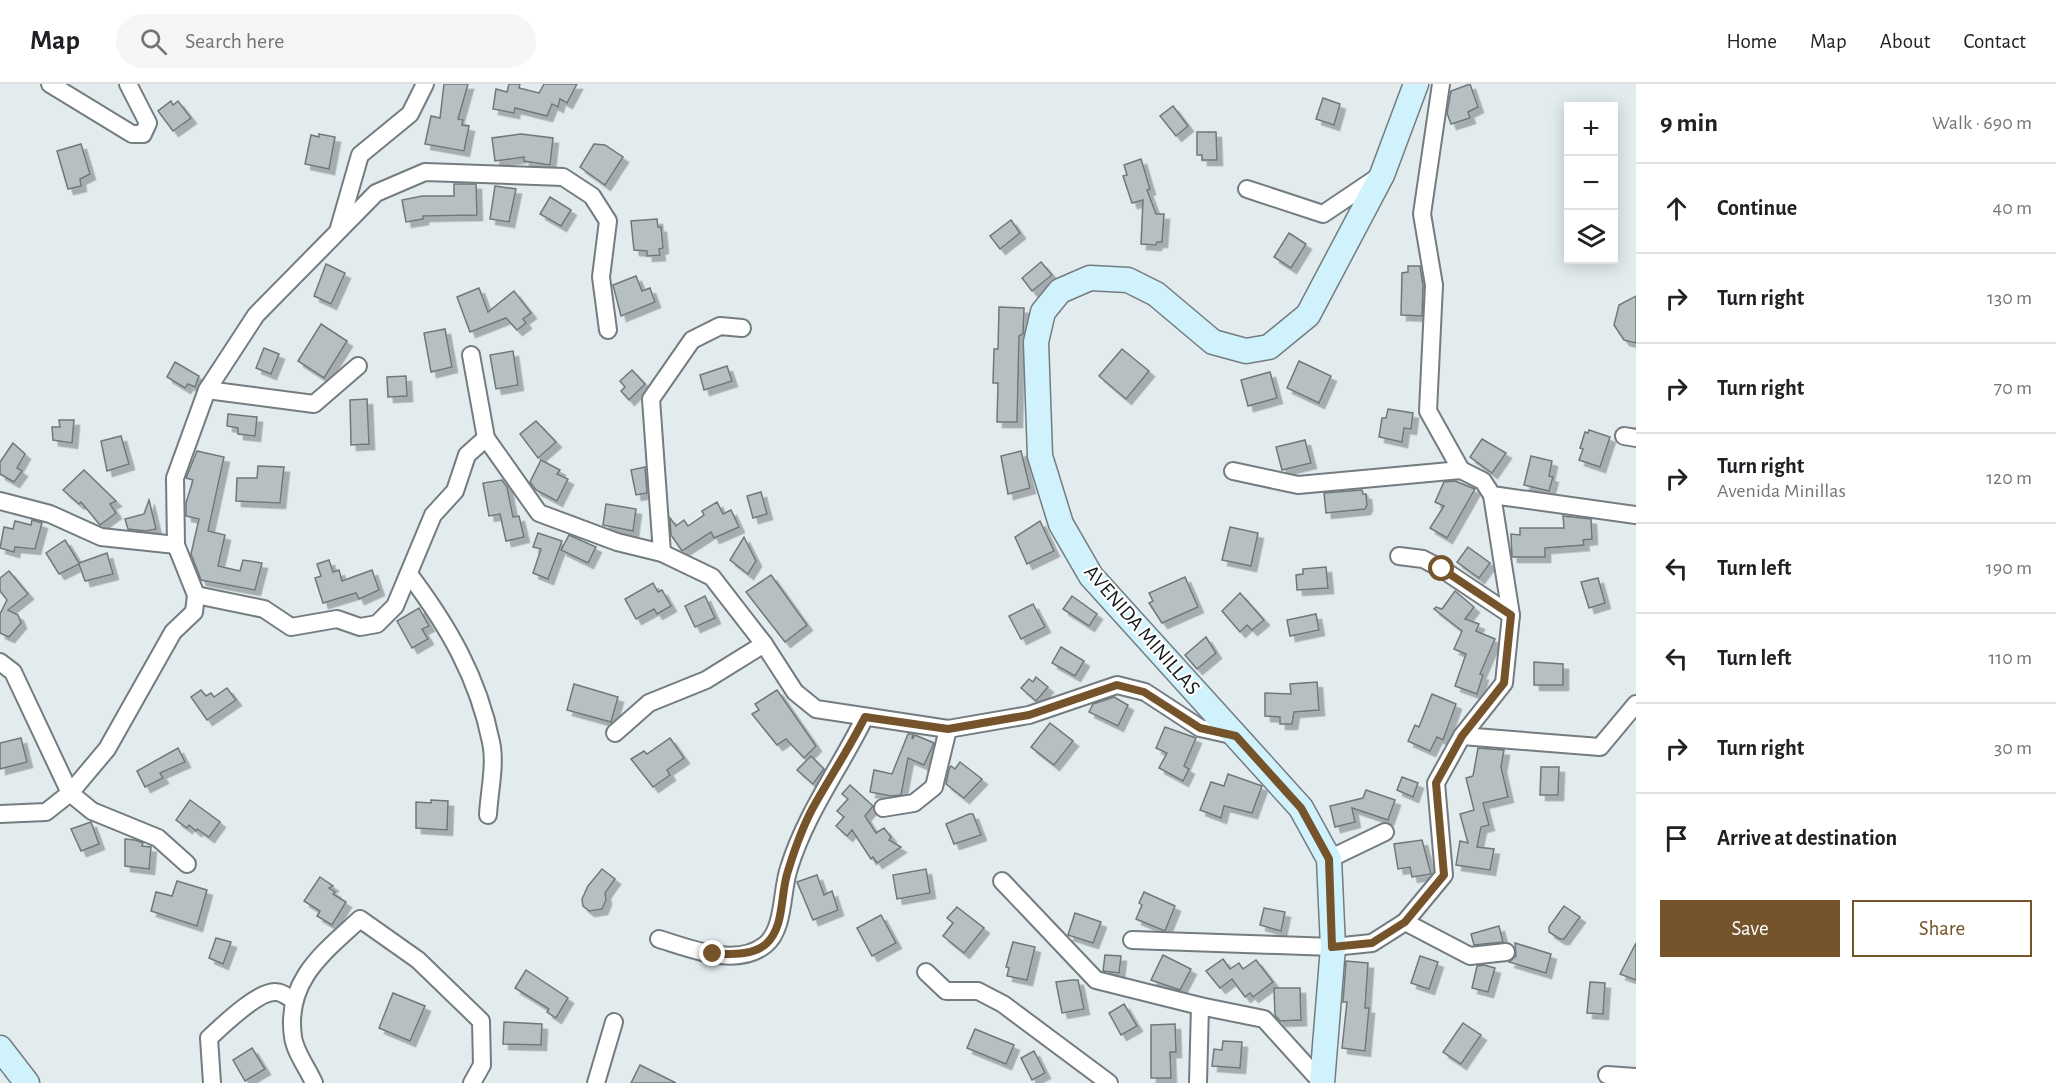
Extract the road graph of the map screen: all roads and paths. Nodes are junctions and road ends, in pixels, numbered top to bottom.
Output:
1 (50, 84) edge
2 (128, 84) edge
3 (425, 84) edge
4 (1416, 84) edge
5 (1441, 84) edge
6 (1382, 175) junction
7 (1247, 189) dead end
8 (339, 229) junction
9 (742, 328) dead end
10 (608, 330) dead end
11 (471, 355) dead end
12 (358, 366) dead end
13 (207, 390) junction
14 (486, 438) junction
15 (1461, 470) junction
16 (1233, 471) dead end
17 (1492, 495) junction
18 (0, 501) edge
19 (1636, 515) edge
20 (176, 545) junction
21 (662, 554) junction
22 (1399, 556) dead end
23 (409, 574) junction
24 (196, 595) junction
25 (1511, 615) junction
26 (764, 644) junction
27 (0, 662) edge
28 (1636, 704) edge
29 (865, 717) junction
30 (948, 729) junction
31 (615, 733) dead end
32 (1236, 736) junction
33 (1462, 736) junction
34 (70, 793) junction
35 (883, 808) dead end
36 (0, 814) edge
37 (488, 815) dead end
38 (1385, 832) dead end
39 (1329, 859) junction
40 (187, 864) dead end
41 (1002, 880) dead end
42 (1405, 922) junction
43 (659, 939) dead end
44 (1132, 940) dead end
45 (1332, 947) junction
46 (1506, 952) dead end
47 (926, 972) dead end
48 (293, 1000) junction
49 (1200, 1006) junction
50 (614, 1022) dead end
51 (0, 1048) edge
52 (1607, 1075) dead end
53 (1636, 1077) edge
54 (27, 1083) edge
55 (212, 1083) edge
56 (314, 1083) edge
57 (472, 1083) edge
58 (596, 1083) edge
59 (1109, 1083) edge
60 (1198, 1083) edge
61 (1322, 1083) edge

1 - 2 street
3 - 8 street
4 - 6 street, AVENIDA MINILLAS
5 - 15 street
6 - 7 street
6 - 32 street, AVENIDA MINILLAS
8 - 10 street
8 - 13 street
9 - 21 street
11 - 14 street
12 - 13 street
13 - 20 street
14 - 21 street
14 - 23 street
15 - 16 street
15 - 17 street
17 - 19 street
17 - 25 street
18 - 20 street
20 - 24 street
21 - 26 street
22 - 25 street
23 - 24 street
23 - 37 street
24 - 34 street
25 - 33 street
26 - 29 street
26 - 31 street
27 - 34 street
28 - 33 street
29 - 30 street
29 - 43 street
30 - 32 street
30 - 35 street
32 - 39 street, AVENIDA MINILLAS
33 - 42 street
34 - 36 street
34 - 40 street
38 - 39 street
39 - 45 street, AVENIDA MINILLAS
41 - 49 street
42 - 45 street
42 - 46 street
44 - 45 street
45 - 61 street, AVENIDA MINILLAS
47 - 59 street
48 - 55 street
48 - 56 street
48 - 57 street
49 - 60 street
49 - 61 street
50 - 58 street
51 - 54 street
52 - 53 street

